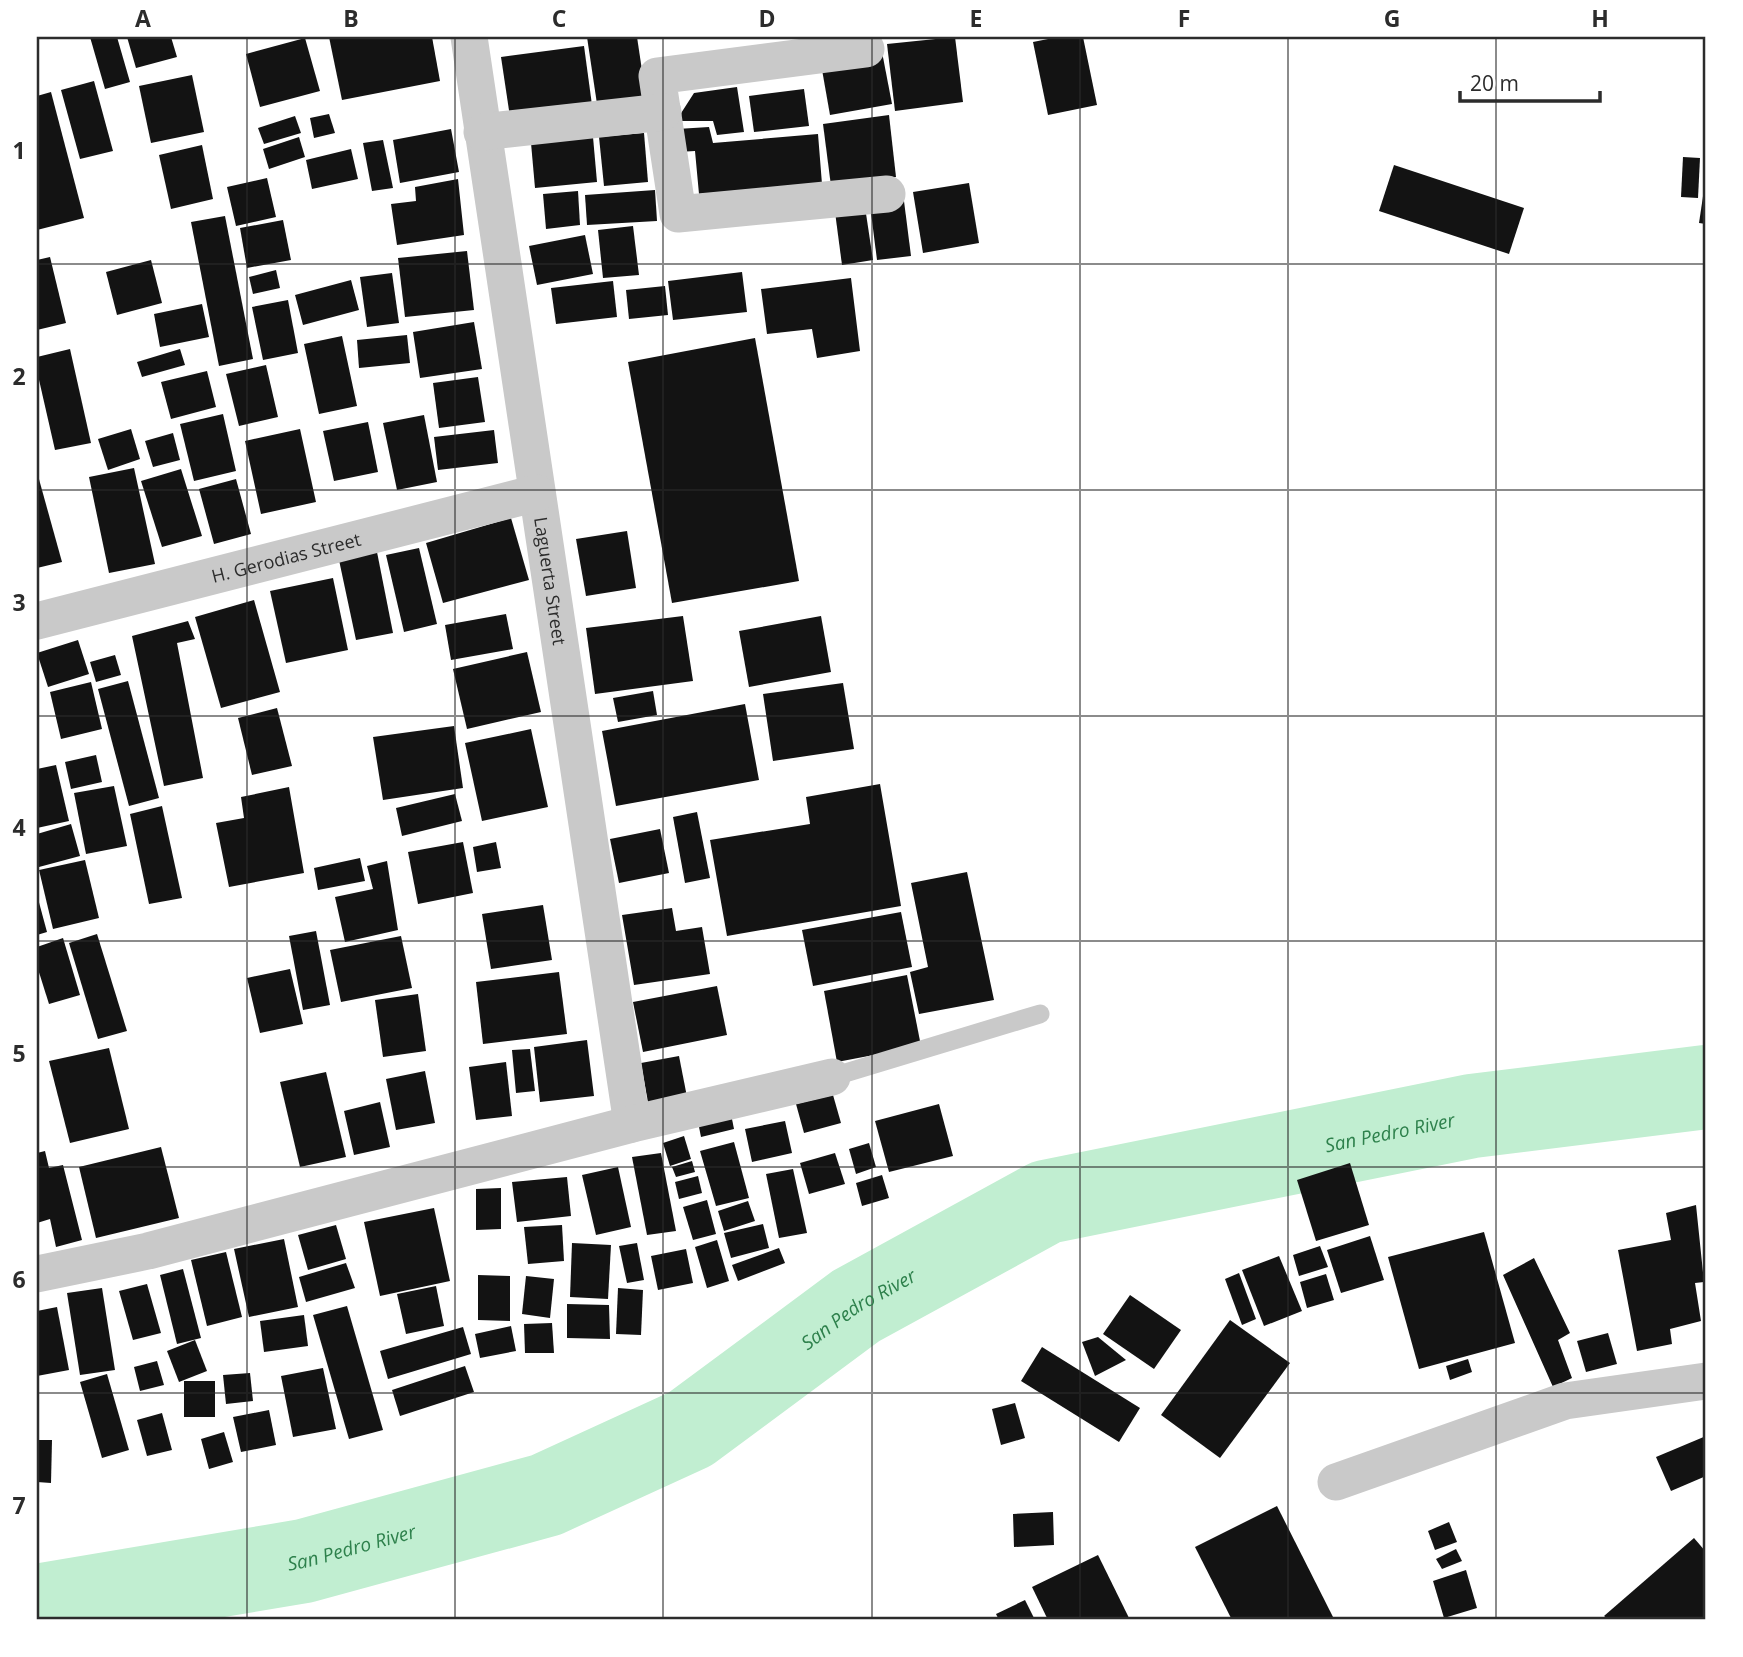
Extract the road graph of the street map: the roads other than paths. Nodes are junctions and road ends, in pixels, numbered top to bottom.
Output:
1 (469, 37) edge
2 (866, 49) dead end
3 (663, 111) junction
4 (482, 132) junction
5 (887, 194) dead end
6 (537, 493) junction
7 (37, 621) edge
8 (1040, 1014) dead end
9 (832, 1077) joint
10 (632, 1124) junction
11 (37, 1274) edge
12 (1706, 1381) edge
13 (1335, 1482) dead end

1 - 4 street, Laguerta Street
2 - 3 street
3 - 4 street
3 - 5 street
4 - 6 street, Laguerta Street
6 - 7 street, H. Gerodias Street
6 - 10 street, Laguerta Street
8 - 9 lane
9 - 10 street
10 - 11 street
12 - 13 street

